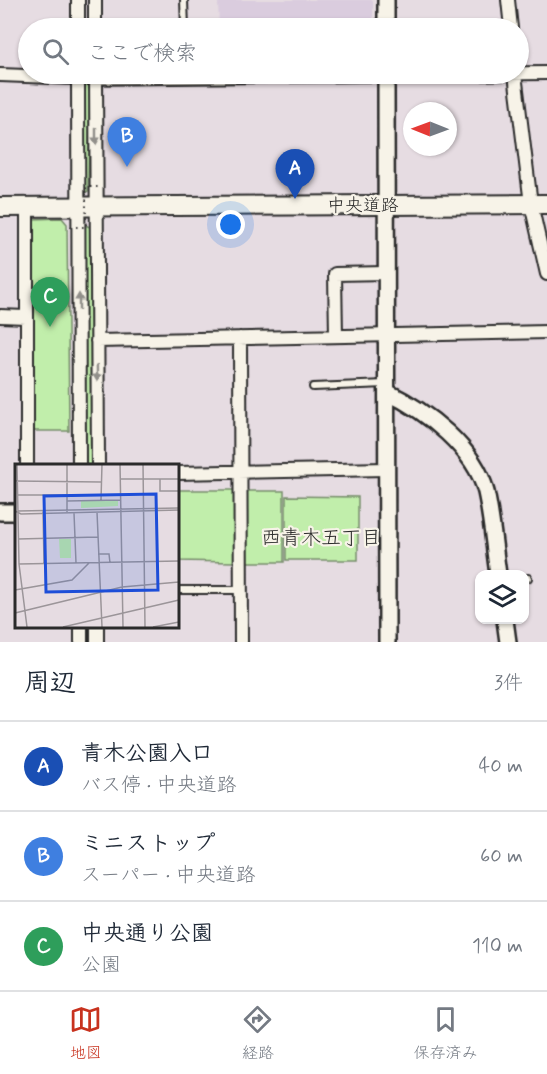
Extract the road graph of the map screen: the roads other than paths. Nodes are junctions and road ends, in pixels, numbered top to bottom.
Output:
1 (78, 0) edge
2 (95, 0) edge
3 (184, 0) edge
4 (386, 0) edge
5 (508, 0) edge
6 (78, 18) edge
7 (95, 18) edge
8 (185, 18) edge
9 (386, 18) edge
10 (510, 18) edge
11 (547, 73) edge
12 (529, 74) edge
13 (0, 75) edge
14 (18, 75) edge
15 (79, 84) edge
16 (95, 84) edge
17 (386, 84) edge
18 (517, 84) edge
19 (539, 204) edge
20 (387, 206) junction
21 (0, 207) edge
22 (87, 207) junction
23 (27, 208) junction
24 (544, 248) edge
25 (386, 273) junction
26 (547, 274) edge
27 (0, 316) edge
28 (26, 317) junction
29 (547, 332) edge
30 (336, 336) junction
31 (386, 336) junction
32 (240, 338) junction
33 (97, 341) junction
34 (313, 387) dead end
35 (387, 388) junction
36 (27, 464) edge
37 (79, 464) edge
38 (98, 464) edge
39 (386, 469) junction
40 (239, 471) junction
41 (178, 473) edge
42 (497, 570) edge
43 (178, 590) edge
44 (240, 590) junction
45 (506, 624) edge
46 (241, 642) edge
47 (387, 642) edge
48 (508, 642) edge

1 - 6 street
2 - 7 street
3 - 8 lane
4 - 9 street
5 - 10 street
11 - 12 street
13 - 14 street
15 - 22 street
16 -> 22 street
17 - 20 street
18 - 19 street
19 - 20 main road, 中央道路
19 - 24 street
20 - 22 main road, 中央道路
20 - 25 street
21 - 23 main road, 中央道路
22 - 23 main road, 中央道路
22 - 33 street
37 -> 22 street
23 - 28 street
24 - 26 street
25 - 30 street
25 - 31 street
27 - 28 street
28 - 36 street
29 - 31 street
30 - 31 street
30 - 32 street
31 - 35 street
32 - 33 street
32 - 40 street
33 -> 38 street
34 - 35 lane
35 - 39 street
35 - 42 street
39 - 40 street
39 - 47 street
40 - 41 street
40 - 44 street
43 - 44 lane
44 - 46 street
45 - 48 street

